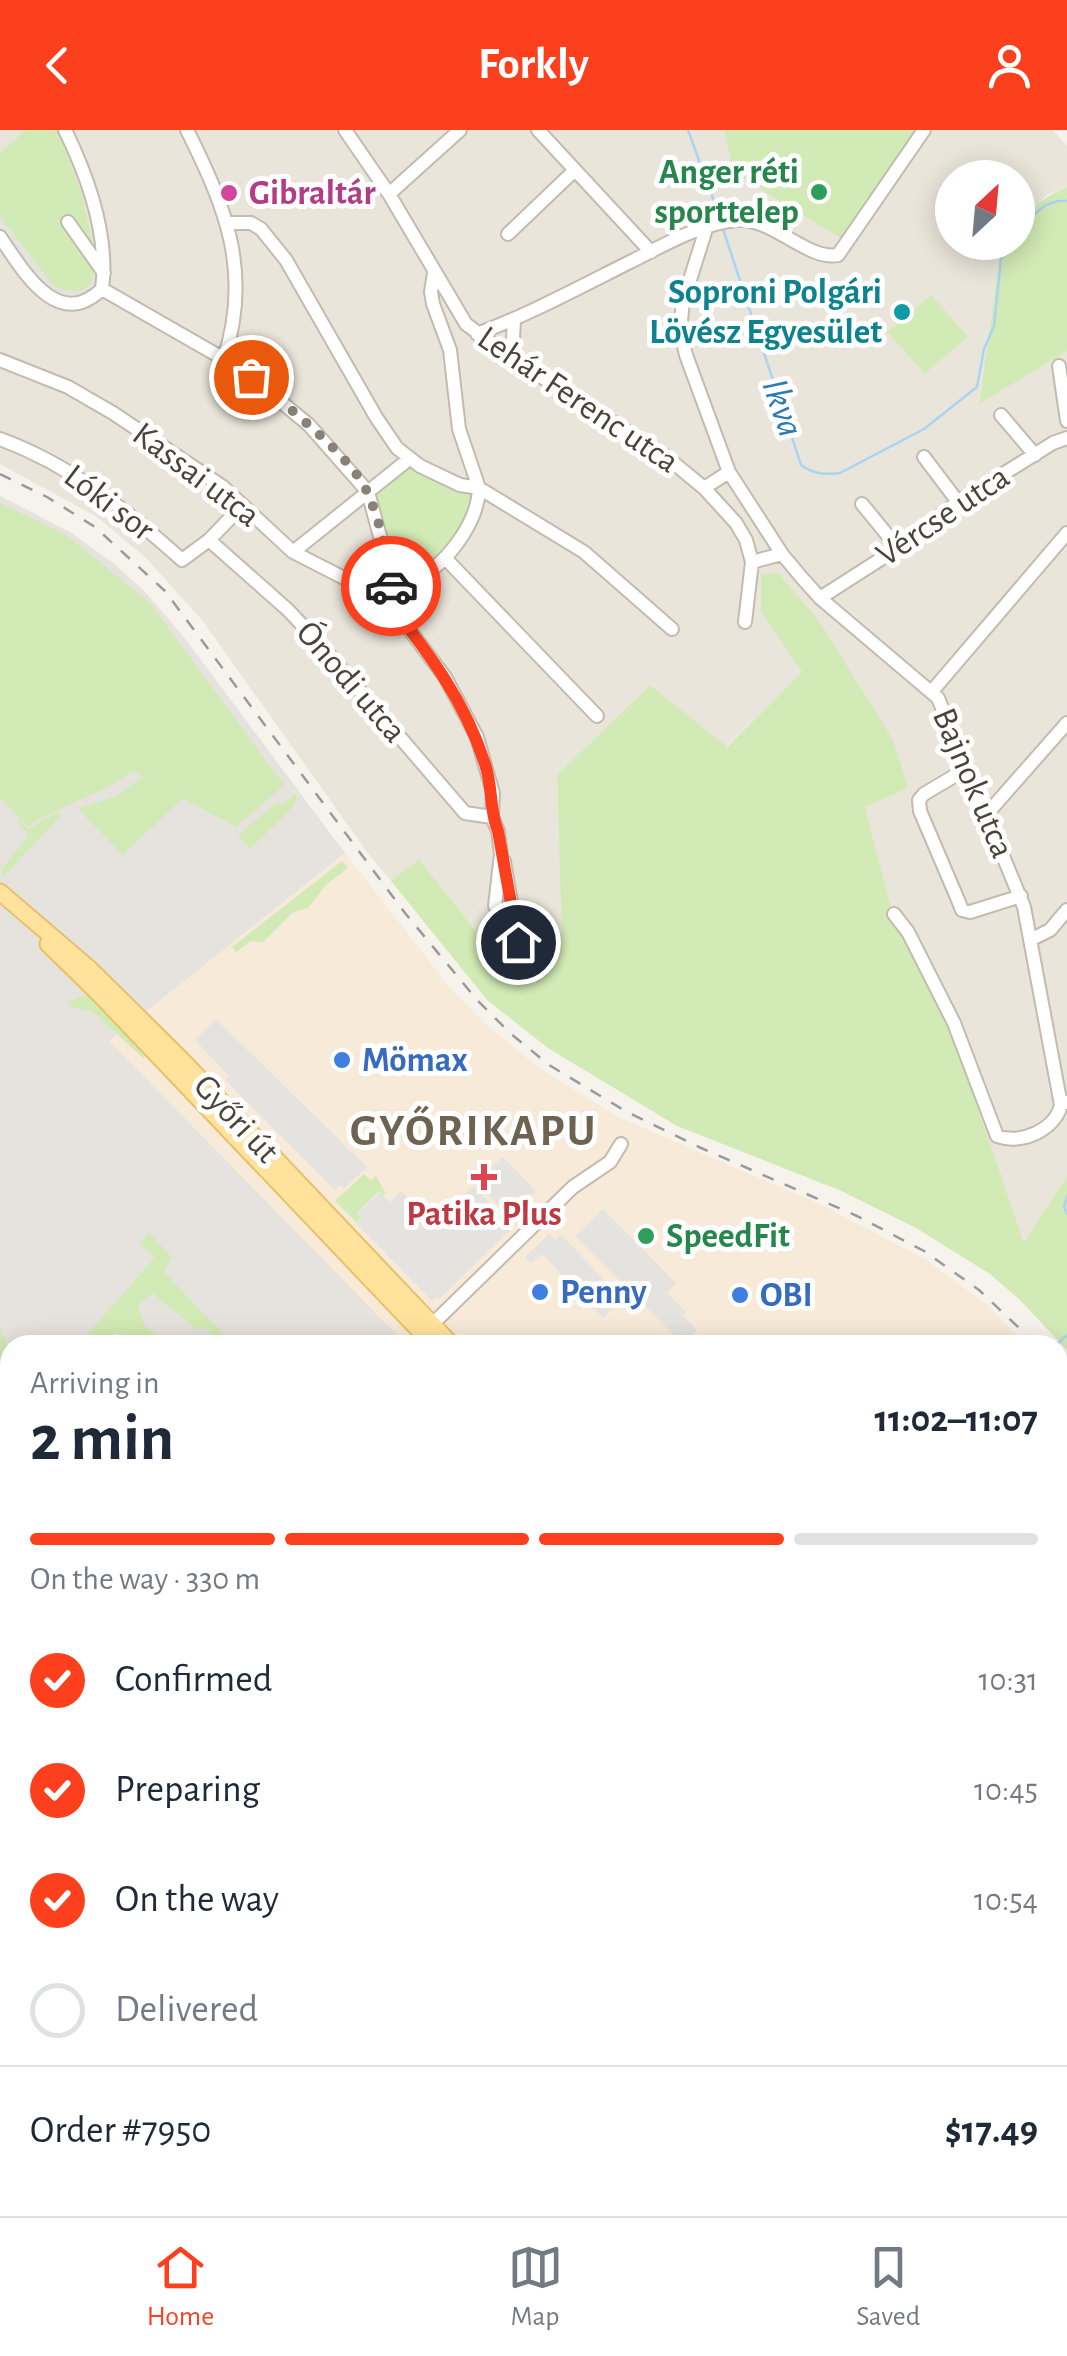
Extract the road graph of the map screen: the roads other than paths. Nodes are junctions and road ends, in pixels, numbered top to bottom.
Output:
1 (64, 130) edge
2 (188, 130) edge
3 (344, 130) edge
4 (460, 130) edge
5 (538, 130) edge
6 (924, 130) edge
7 (575, 170) junction
8 (389, 194) junction
9 (68, 222) dead end
10 (228, 224) junction
11 (710, 228) junction
12 (508, 234) dead end
13 (0, 238) edge
14 (651, 252) junction
15 (434, 273) junction
16 (104, 274) junction
17 (102, 290) junction
18 (514, 320) junction
19 (477, 334) junction
20 (512, 358) junction
21 (224, 359) junction
22 (0, 360) edge
23 (1059, 366) dead end
24 (1065, 397) edge
25 (1001, 414) dead end
26 (1067, 421) edge
27 (0, 438) edge
28 (1067, 438) edge
29 (1035, 455) junction
30 (924, 457) dead end
31 (409, 459) junction
32 (729, 472) junction
33 (479, 488) junction
34 (704, 488) junction
35 (368, 492) junction
36 (958, 502) junction
37 (862, 504) dead end
38 (242, 506) junction
39 (1067, 533) edge
40 (209, 540) junction
41 (898, 548) junction
42 (293, 552) junction
43 (782, 554) junction
44 (445, 558) junction
45 (752, 562) junction
46 (388, 566) junction
47 (414, 580) junction
48 (389, 598) junction
49 (820, 598) junction
50 (744, 622) dead end
51 (672, 629) dead end
52 (932, 690) junction
53 (596, 716) dead end
54 (1067, 723) edge
55 (966, 768) junction
56 (986, 815) junction
57 (492, 817) junction
58 (501, 854) junction
59 (1021, 896) junction
60 (6, 897) edge
61 (495, 906) dead end
62 (1067, 910) edge
63 (894, 914) dead end
64 (1032, 939) junction
65 (518, 942) dead end
66 (1064, 1103) edge
67 (621, 1144) dead end
68 (423, 1335) edge
69 (427, 1335) edge

1 - 16 street
2 - 10 street
3 - 8 street, Lehár Ferenc utca
4 - 8 street
5 - 7 street
6 - 11 street
7 - 12 street
7 - 14 street
8 - 15 street, Lehár Ferenc utca
9 - 16 street
10 - 21 street
10 - 31 street
11 - 14 street
11 - 32 street
13 - 17 street
14 - 18 street
15 - 19 street, Lehár Ferenc utca
15 - 33 street
16 - 17 street
17 - 21 street
18 - 19 street
18 - 20 street
19 - 20 street, Lehár Ferenc utca
20 - 34 street, Lehár Ferenc utca
21 - 35 street
22 - 38 street, Kassai utca
23 - 24 street
24 - 26 street
25 - 29 street
27 - 40 street, Lóki sor
28 - 29 street, Vércse utca
29 - 36 street, Vércse utca
30 - 36 street
31 - 33 street
31 - 35 street
32 - 34 street
32 - 43 street, Bajnok utca
33 - 44 street
33 - 51 street
34 - 45 street, Lehár Ferenc utca
35 - 42 street
35 - 46 street
36 - 41 street, Vércse utca
37 - 41 street
38 - 40 street
38 - 42 street, Kassai utca
39 - 52 street
40 - 57 street, Ónodi utca
41 - 49 street, Vércse utca
42 - 48 street, Kassai utca
43 - 45 street
43 - 49 street, Bajnok utca
44 - 47 street
44 - 53 street
45 - 50 street
46 - 47 street
46 - 48 street
47 - 48 street
48 - 57 street
49 - 52 street, Bajnok utca
52 - 55 street, Bajnok utca
54 - 56 street
55 - 56 street, Bajnok utca
55 - 59 street
56 - 59 street, Bajnok utca
57 - 58 street
58 - 61 street
58 - 65 street
59 - 64 street, Bajnok utca
60 - 68 main road, Győri út
62 - 64 street
63 - 66 street, Bajnok utca
64 - 66 street, Bajnok utca
67 - 69 street

